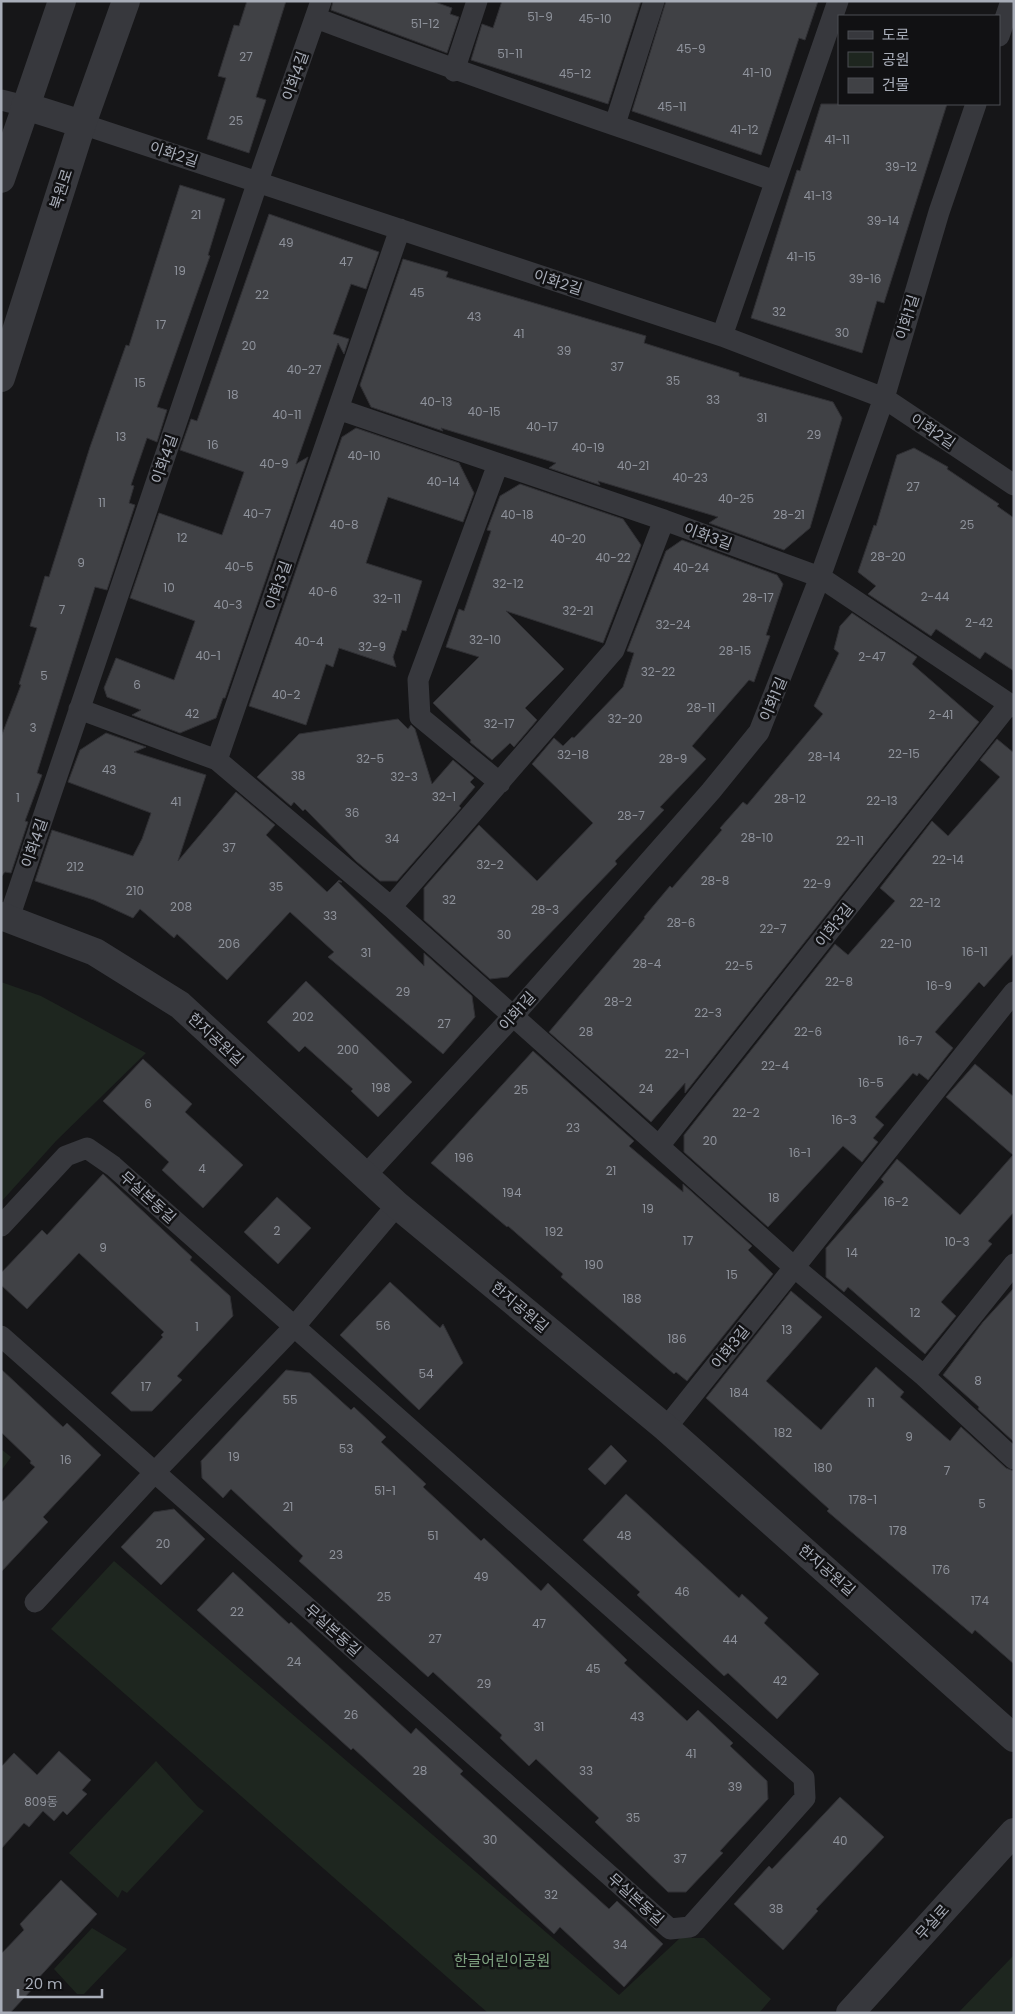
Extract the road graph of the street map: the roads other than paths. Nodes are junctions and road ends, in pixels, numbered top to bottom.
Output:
1 (62, 1) edge
2 (126, 1) edge
3 (477, 1) edge
4 (654, 1) edge
5 (838, 1) edge
6 (1011, 1) edge
7 (318, 10) edge
8 (1000, 33) edge
9 (454, 71) junction
10 (13, 103) edge
11 (976, 105) edge
12 (82, 124) junction
13 (615, 124) junction
14 (1, 179) edge
15 (776, 181) junction
16 (258, 182) junction
17 (400, 229) junction
18 (722, 336) junction
19 (1, 378) edge
20 (884, 398) junction
21 (338, 409) junction
22 (498, 464) junction
23 (1014, 485) edge
24 (664, 520) junction
25 (820, 577) junction
26 (1011, 705) edge
27 (79, 709) junction
28 (217, 760) junction
29 (500, 783) junction
30 (391, 907) junction
31 (5, 917) edge
32 (1014, 992) edge
33 (514, 1015) junction
34 (659, 1146) junction
35 (365, 1176) junction
36 (397, 1205) junction
37 (1, 1226) edge
38 (1014, 1264) edge
39 (794, 1267) junction
40 (294, 1327) junction
41 (1, 1336) edge
42 (924, 1376) junction
43 (666, 1428) junction
44 (1014, 1459) edge
45 (155, 1472) junction
46 (35, 1602) dead end
47 (1014, 1738) edge
48 (1014, 1832) edge
49 (850, 2013) edge

1 - 10 street
2 - 12 street, 북원로
3 - 9 street
4 - 13 street
5 - 15 street
6 - 8 street
7 - 9 street
7 - 16 street, 이화4길
9 - 13 street
10 - 12 street
10 - 14 street
11 - 20 street, 이화1길
12 - 16 street, 이화2길
12 - 19 street, 북원로
13 - 15 street
15 - 18 street
16 - 17 street, 이화2길
16 - 27 street, 이화4길
17 - 18 street, 이화2길
17 - 21 street, 이화3길
18 - 20 street, 이화2길
20 - 23 street, 이화2길
20 - 25 street, 이화1길
21 - 22 street, 이화3길
21 - 28 street, 이화3길
22 - 24 street, 이화3길
22 - 29 street
24 - 25 street, 이화3길
24 - 29 street, 이화3길
25 - 26 street, 이화3길
25 - 33 street, 이화1길
26 - 34 street, 이화3길
27 - 28 street
27 - 31 street, 이화4길
28 - 30 street
29 - 30 street, 이화3길
30 - 33 street
31 - 35 street, 한지공원길
32 - 39 street, 이화3길
33 - 34 street
33 - 35 street, 이화1길
34 - 39 street
35 - 36 street, 한지공원길
36 - 40 street
36 - 43 street, 한지공원길
37 - 40 street, 무실본동길
38 - 42 street
39 - 42 street
39 - 43 street, 이화3길
40 - 45 street
40 - 45 street, 무실본동길
41 - 45 street, 무실본동길
42 - 44 street
43 - 47 street, 한지공원길
45 - 46 street
48 - 49 street, 무실로

